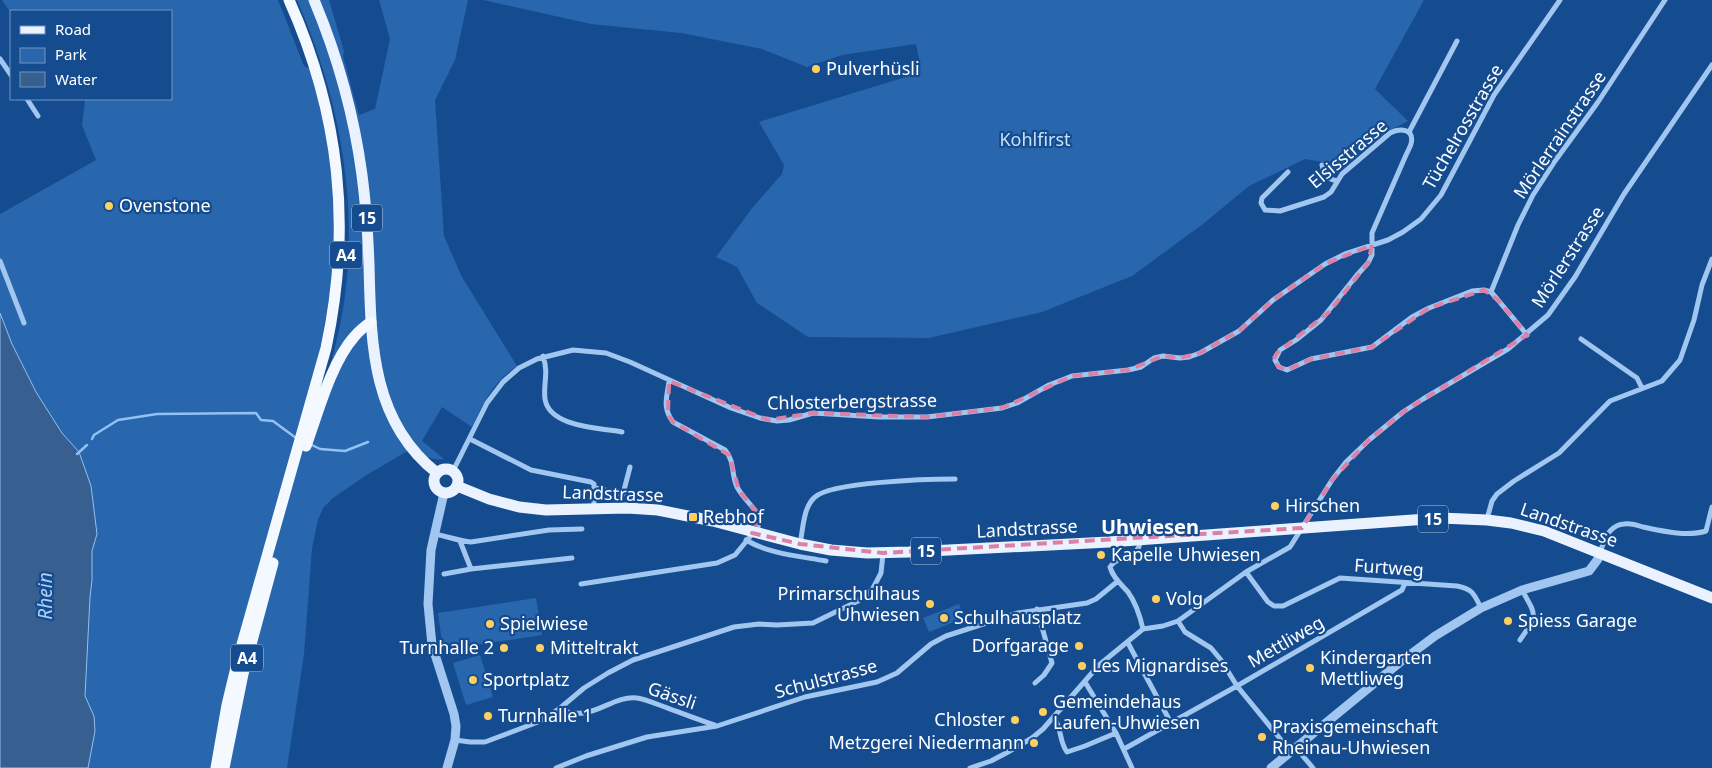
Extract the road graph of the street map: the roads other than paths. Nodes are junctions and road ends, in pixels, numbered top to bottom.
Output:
1 (290, 0) edge
2 (314, 0) edge
3 (1560, 0) edge
4 (1665, 0) edge
5 (1457, 41) dead end
6 (0, 59) edge
7 (1712, 65) edge
8 (10, 74) edge
9 (28, 100) edge
10 (38, 116) dead end
11 (1409, 132) junction
12 (1322, 165) dead end
13 (1288, 172) dead end
14 (1337, 181) junction
15 (1372, 245) junction
16 (1712, 259) edge
17 (0, 260) edge
18 (1491, 292) junction
19 (24, 323) dead end
20 (366, 325) junction
21 (1526, 335) junction
22 (1581, 339) dead end
23 (544, 356) junction
24 (669, 381) junction
25 (1642, 388) junction
26 (313, 415) junction
27 (622, 432) dead end
28 (470, 438) junction
29 (297, 466) junction
30 (630, 467) dead end
31 (453, 471) junction
32 (437, 473) junction
33 (955, 479) dead end
34 (457, 486) junction
35 (594, 488) junction
36 (444, 493) junction
37 (1712, 507) edge
38 (594, 508) junction
39 (1487, 520) junction
40 (1302, 528) junction
41 (582, 529) dead end
42 (434, 534) junction
43 (749, 536) junction
44 (1140, 539) junction
45 (460, 541) junction
46 (800, 544) junction
47 (1600, 552) junction
48 (883, 553) junction
49 (572, 558) dead end
50 (826, 561) dead end
51 (471, 570) junction
52 (1246, 572) junction
53 (444, 574) dead end
54 (1118, 581) junction
55 (1405, 583) junction
56 (581, 584) dead end
57 (1522, 590) junction
58 (1712, 598) edge
59 (1481, 608) junction
60 (1037, 609) junction
61 (1178, 621) junction
62 (1143, 629) junction
63 (1520, 640) dead end
64 (1128, 643) junction
65 (1085, 682) junction
66 (1035, 683) dead end
67 (1238, 686) junction
68 (559, 709) junction
69 (1054, 718) junction
70 (1170, 723) junction
71 (717, 726) junction
72 (1116, 733) junction
73 (455, 740) junction
74 (1124, 749) junction
75 (1293, 750) junction
76 (216, 768) edge
77 (224, 768) edge
78 (447, 768) edge
79 (556, 768) edge
80 (970, 768) edge
81 (1132, 768) edge
82 (1271, 768) edge
83 (1313, 768) edge

1 - 26 highway, A4
2 - 20 main road, 15
3 - 15 street, Tüchelrosstrasse
4 - 18 street, Mörlerrainstrasse
5 - 11 street
6 - 8 street
7 - 21 street, Mörlerstrasse
9 - 10 street
11 - 14 street, Elsisstrasse
11 - 15 street, Elsisstrasse
12 - 14 street
13 - 14 street, Elsisstrasse
15 - 18 street, Elsisstrasse
15 - 24 street, Chlosterbergstrasse
16 - 25 street
17 - 19 street
18 - 21 street
20 - 26 highway
20 - 32 main road, 15
21 - 40 street, Mörlerstrasse
22 - 25 street
23 - 24 street, Chlosterbergstrasse
23 - 27 street
23 - 28 street, Chlosterbergstrasse
24 - 43 street
25 - 39 street
26 - 29 highway, A4
26 - 29 highway, A4
28 - 31 street, Chlosterbergstrasse
28 - 35 street
29 - 76 highway, A4
29 - 77 highway, A4
30 - 35 street
31 - 32 main road
31 - 34 main road
32 - 36 main road
33 - 46 street
34 - 36 main road
34 - 38 main road, Landstrasse / 15
35 - 38 street
36 - 42 street
37 - 47 street
38 - 43 main road, Landstrasse / 15
39 - 40 main road, Landstrasse / 15
39 - 47 main road, Landstrasse / 15
40 - 44 main road, Landstrasse / 15
40 - 52 street, Mörlerstrasse
41 - 45 street
42 - 45 street
42 - 73 street
43 - 46 main road, Landstrasse / 15
43 - 50 street
43 - 56 street
44 - 48 main road, Landstrasse / 15
44 - 54 street
45 - 51 street
46 - 48 main road, Landstrasse / 15
47 - 57 street
47 - 58 main road, Landstrasse / 15
48 - 68 street
49 - 51 street
51 - 53 street
52 - 55 street, Furtweg
52 - 61 street, Mörlerstrasse
54 - 60 street, Schulstrasse
54 - 62 street
55 - 59 street, Furtweg
55 - 67 street, Mettliweg
57 - 59 street
57 - 63 street
59 - 75 street
60 - 66 street
60 - 71 street, Schulstrasse
61 - 62 street
61 - 67 street
62 - 64 street
64 - 65 street
64 - 70 street
65 - 69 street
65 - 72 street
67 - 70 street, Mettliweg
67 - 75 street
68 - 71 street, Gässli
68 - 73 street
69 - 72 street
69 - 80 street
70 - 74 street, Mettliweg
71 - 79 street, Schulstrasse
72 - 74 street
73 - 78 street
74 - 81 street
75 - 82 street
75 - 83 street

